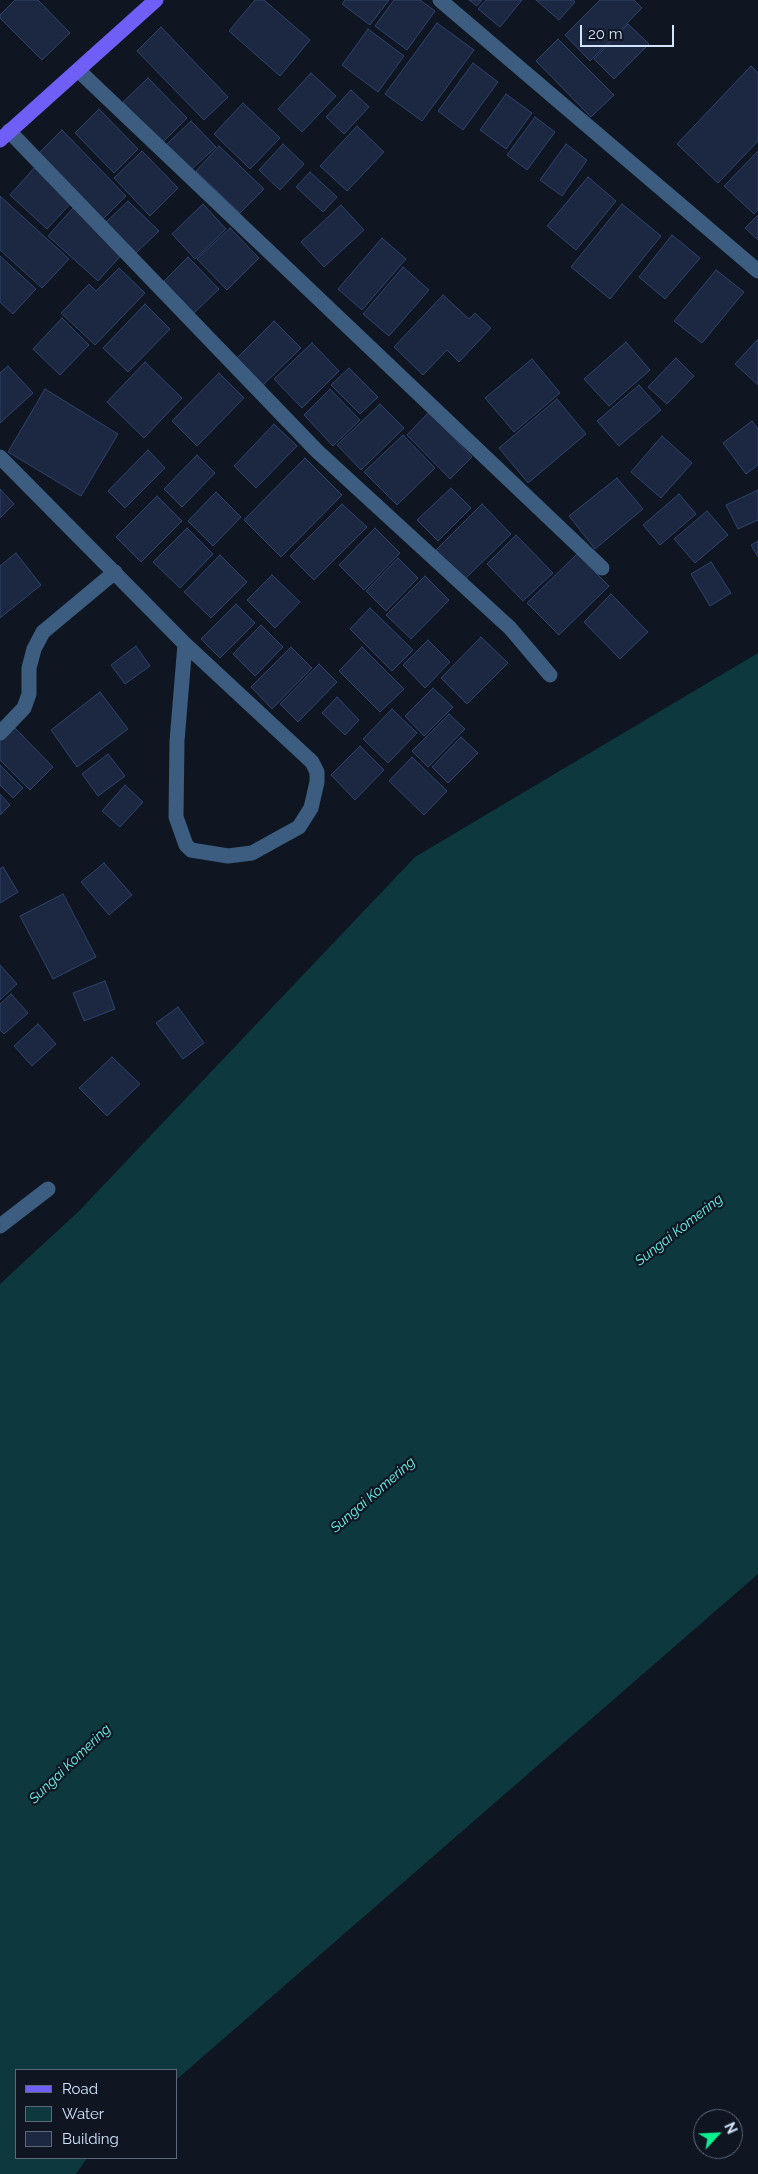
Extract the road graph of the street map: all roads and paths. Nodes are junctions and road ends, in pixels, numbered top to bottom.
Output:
1 (156, 0) edge
2 (440, 0) edge
3 (78, 71) junction
4 (5, 136) edge
5 (758, 271) edge
6 (0, 457) edge
7 (602, 568) dead end
8 (115, 572) junction
9 (185, 644) junction
10 (550, 675) dead end
11 (0, 733) edge
12 (48, 1189) dead end
13 (0, 1226) edge

1 - 3 main road
2 - 5 street
3 - 4 main road
3 - 7 street
4 - 10 street
6 - 8 street
8 - 9 street
8 - 11 street
9 - 9 street
12 - 13 street

